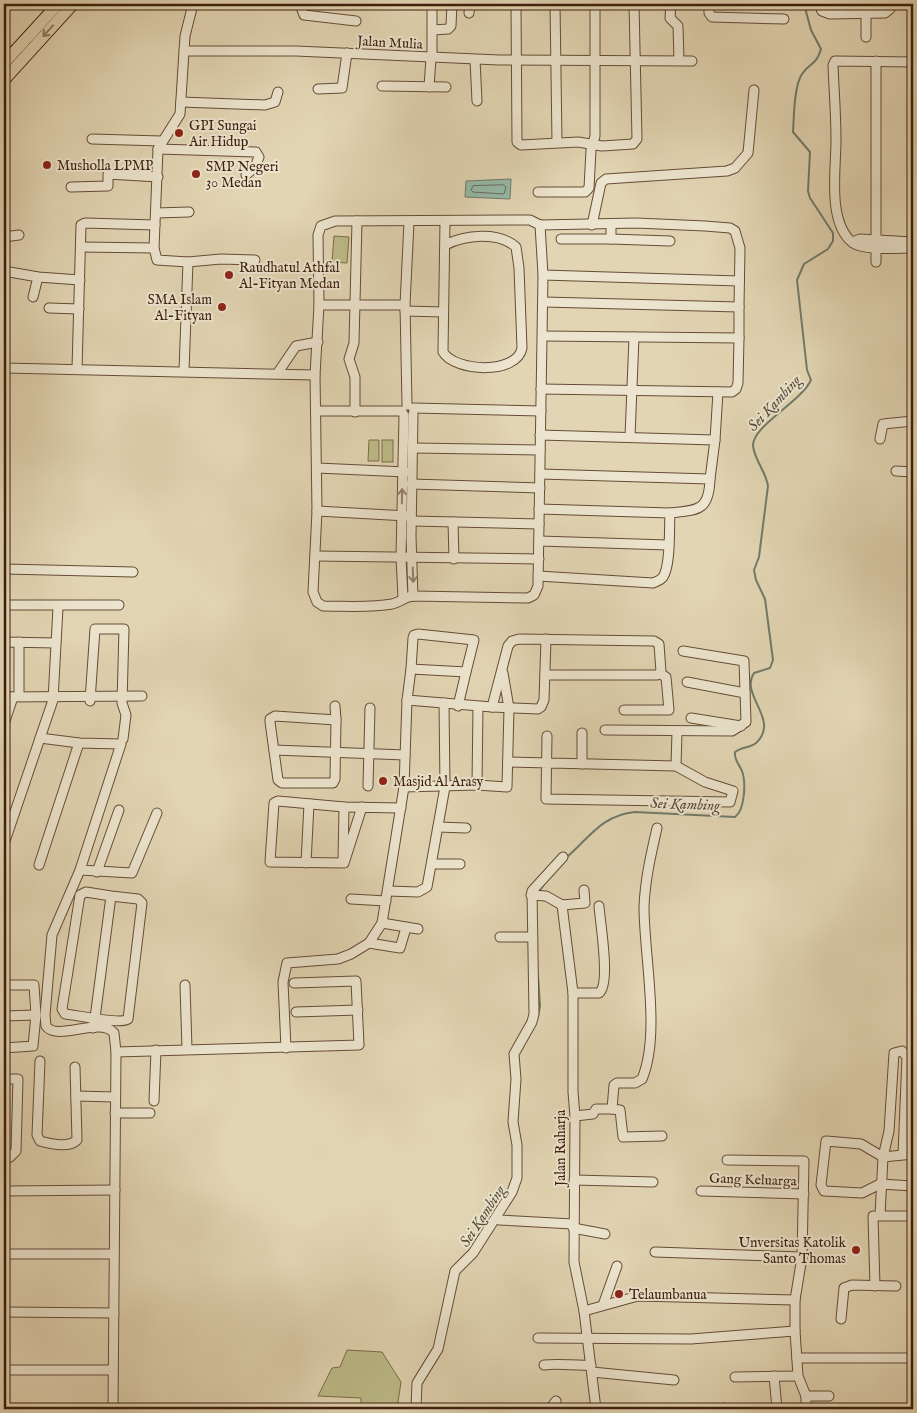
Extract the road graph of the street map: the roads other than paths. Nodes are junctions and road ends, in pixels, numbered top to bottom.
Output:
1 (58, 4) edge
2 (73, 4) edge
3 (193, 4) edge
4 (300, 4) edge
5 (432, 4) edge
6 (452, 4) edge
7 (516, 4) edge
8 (555, 4) edge
9 (595, 4) edge
10 (634, 4) edge
11 (670, 4) edge
12 (709, 4) edge
13 (819, 4) edge
14 (891, 4) edge
15 (866, 13) junction
16 (784, 19) dead end
17 (356, 21) dead end
18 (433, 30) junction
19 (866, 37) dead end
20 (184, 51) junction
21 (347, 53) junction
22 (432, 58) junction
23 (554, 59) junction
24 (475, 60) junction
25 (515, 60) junction
26 (595, 60) junction
27 (635, 60) junction
28 (679, 60) junction
29 (692, 61) dead end
30 (876, 61) junction
31 (913, 62) edge
32 (4, 63) edge
33 (4, 80) edge
34 (382, 86) dead end
35 (430, 87) junction
36 (446, 87) dead end
37 (318, 90) dead end
38 (754, 90) dead end
39 (278, 92) dead end
40 (477, 101) dead end
41 (181, 102) junction
42 (92, 139) dead end
43 (557, 142) junction
44 (593, 144) junction
45 (160, 145) junction
46 (246, 175) dead end
47 (158, 176) junction
48 (71, 187) dead end
49 (538, 192) dead end
50 (156, 212) junction
51 (189, 212) dead end
52 (445, 221) junction
53 (357, 222) junction
54 (409, 222) junction
55 (592, 224) junction
56 (611, 224) junction
57 (155, 225) junction
58 (540, 225) junction
59 (19, 235) dead end
60 (4, 237) edge
61 (561, 239) dead end
62 (611, 239) junction
63 (670, 241) dead end
64 (875, 244) junction
65 (445, 245) junction
66 (913, 245) edge
67 (81, 247) junction
68 (154, 248) junction
69 (255, 260) dead end
70 (188, 262) junction
71 (876, 262) dead end
72 (4, 271) edge
73 (543, 275) junction
74 (38, 277) junction
75 (80, 280) junction
76 (739, 281) junction
77 (33, 297) dead end
78 (544, 302) junction
79 (319, 305) junction
80 (356, 306) junction
81 (739, 307) junction
82 (49, 308) dead end
83 (406, 308) junction
84 (79, 309) junction
85 (443, 312) junction
86 (913, 316) edge
87 (543, 336) junction
88 (634, 337) junction
89 (739, 338) junction
90 (318, 342) junction
91 (913, 349) edge
92 (4, 368) edge
93 (77, 369) junction
94 (184, 371) junction
95 (277, 374) junction
96 (315, 375) junction
97 (541, 389) junction
98 (632, 391) junction
99 (718, 392) junction
100 (316, 411) junction
101 (408, 411) junction
102 (541, 411) junction
103 (355, 412) junction
104 (913, 421) edge
105 (540, 434) junction
106 (630, 437) junction
107 (880, 439) dead end
108 (714, 440) junction
109 (413, 448) junction
110 (540, 450) junction
111 (317, 468) junction
112 (896, 471) dead end
113 (407, 472) junction
114 (913, 472) edge
115 (540, 474) junction
116 (710, 479) junction
117 (411, 484) junction
118 (540, 488) junction
119 (539, 509) junction
120 (317, 511) junction
121 (670, 512) junction
122 (401, 516) junction
123 (411, 519) junction
124 (453, 522) junction
125 (539, 524) junction
126 (539, 541) junction
127 (668, 545) junction
128 (315, 556) junction
129 (400, 558) junction
130 (412, 558) junction
131 (454, 559) junction
132 (539, 559) junction
133 (4, 569) edge
134 (132, 572) dead end
135 (538, 576) junction
136 (414, 596) junction
137 (403, 597) junction
138 (4, 605) edge
139 (119, 605) dead end
140 (58, 607) junction
141 (546, 639) junction
142 (4, 642) edge
143 (19, 642) junction
144 (56, 643) junction
145 (683, 651) dead end
146 (411, 669) junction
147 (466, 672) junction
148 (503, 672) junction
149 (660, 674) junction
150 (545, 675) junction
151 (687, 682) dead end
152 (745, 693) junction
153 (142, 696) dead end
154 (12, 697) edge
155 (53, 697) junction
156 (91, 699) junction
157 (122, 700) junction
158 (407, 700) junction
159 (444, 703) junction
160 (335, 706) dead end
161 (458, 706) junction
162 (478, 707) junction
163 (492, 707) junction
164 (370, 708) dead end
165 (509, 708) junction
166 (624, 710) dead end
167 (691, 718) dead end
168 (336, 720) junction
169 (4, 724) edge
170 (741, 726) junction
171 (606, 730) dead end
172 (677, 732) junction
173 (582, 734) dead end
174 (547, 736) dead end
175 (40, 738) junction
176 (123, 739) dead end
177 (79, 743) junction
178 (274, 750) junction
179 (335, 753) junction
180 (369, 753) junction
181 (405, 755) junction
182 (508, 762) junction
183 (546, 763) junction
184 (582, 764) junction
185 (676, 766) junction
186 (477, 785) junction
187 (368, 786) dead end
188 (404, 787) junction
189 (445, 787) junction
190 (309, 804) junction
191 (344, 807) junction
192 (362, 807) junction
193 (401, 808) junction
194 (119, 810) dead end
195 (157, 813) dead end
196 (438, 826) junction
197 (466, 828) dead end
198 (657, 828) dead end
199 (4, 844) edge
200 (563, 857) dead end
201 (306, 863) junction
202 (342, 864) junction
203 (432, 864) junction
204 (460, 864) dead end
205 (39, 865) dead end
206 (80, 870) junction
207 (97, 872) junction
208 (388, 890) junction
209 (584, 890) dead end
210 (532, 895) junction
211 (111, 896) junction
212 (351, 899) dead end
213 (386, 901) junction
214 (562, 905) junction
215 (598, 906) dead end
216 (382, 923) junction
217 (406, 928) junction
218 (418, 929) dead end
219 (500, 937) dead end
220 (532, 937) junction
221 (369, 943) junction
222 (294, 983) dead end
223 (4, 985) edge
224 (185, 985) dead end
225 (573, 994) junction
226 (358, 1010) junction
227 (296, 1012) dead end
228 (36, 1015) junction
229 (4, 1016) edge
230 (95, 1018) junction
231 (93, 1028) junction
232 (4, 1048) edge
233 (286, 1048) junction
234 (187, 1049) junction
235 (156, 1050) junction
236 (116, 1052) junction
237 (40, 1061) dead end
238 (75, 1067) dead end
239 (28, 1078) dead end
240 (4, 1079) edge
241 (18, 1079) junction
242 (76, 1096) junction
243 (115, 1097) junction
244 (154, 1101) dead end
245 (612, 1109) junction
246 (115, 1113) junction
247 (150, 1113) dead end
248 (575, 1116) junction
249 (662, 1136) dead end
250 (903, 1154) junction
251 (913, 1154) edge
252 (883, 1156) junction
253 (4, 1157) edge
254 (727, 1160) dead end
255 (574, 1180) junction
256 (653, 1182) dead end
257 (880, 1184) junction
258 (913, 1186) edge
259 (115, 1190) junction
260 (4, 1191) edge
261 (701, 1191) dead end
262 (804, 1194) junction
263 (880, 1215) junction
264 (913, 1216) edge
265 (499, 1220) dead end
266 (574, 1226) junction
267 (605, 1234) dead end
268 (656, 1252) dead end
269 (4, 1254) edge
270 (113, 1254) junction
271 (802, 1257) junction
272 (617, 1266) dead end
273 (875, 1286) junction
274 (896, 1286) dead end
275 (795, 1300) junction
276 (603, 1305) junction
277 (4, 1312) edge
278 (584, 1312) junction
279 (114, 1313) junction
280 (841, 1319) dead end
281 (794, 1331) junction
282 (538, 1338) dead end
283 (586, 1338) junction
284 (797, 1358) junction
285 (907, 1358) dead end
286 (544, 1365) dead end
287 (592, 1368) junction
288 (4, 1370) edge
289 (112, 1370) junction
290 (774, 1376) junction
291 (798, 1376) junction
292 (734, 1377) dead end
293 (674, 1380) dead end
294 (806, 1396) junction
295 (829, 1396) dead end
296 (556, 1401) dead end
297 (113, 1409) edge
298 (416, 1409) edge
299 (550, 1409) edge
300 (596, 1409) edge
301 (777, 1409) edge
302 (806, 1409) edge

1 - 32 main road
2 -> 33 main road
3 - 20 street
4 - 17 street
5 - 18 street
6 - 18 street
7 - 25 street
8 - 23 street
9 - 26 street
10 - 27 street
11 - 28 street
12 - 16 street
13 - 15 street
14 - 15 street
15 - 19 street
18 - 22 street
20 - 21 street, Jalan Mulia
20 - 41 street
21 - 22 street, Jalan Mulia
21 - 37 street
22 - 24 street, Jalan Mulia
22 - 35 street
23 - 25 street, Jalan Mulia
23 - 26 street, Jalan Mulia
23 - 43 street
24 - 25 street, Jalan Mulia
24 - 40 street
25 - 43 street
26 - 27 street, Jalan Mulia
26 - 44 street
27 - 28 street, Jalan Mulia
27 - 44 street
28 - 29 street, Jalan Mulia
30 - 31 street
30 - 64 street
30 - 64 street
34 - 35 street
35 - 36 street
38 - 55 street
39 - 41 street
41 - 45 street
42 - 45 street
43 - 44 street
44 - 49 street
45 - 46 street
45 - 47 street
47 - 48 street
47 - 50 street
50 - 51 street
50 - 57 street
52 - 54 street
52 - 58 street
52 - 65 street
53 - 54 street
53 - 79 street
53 - 80 street
54 - 83 street
55 - 56 street
55 - 58 street
56 - 62 street
56 - 76 street
57 - 67 street
57 - 68 street
58 - 73 street
59 - 60 street
61 - 62 street
62 - 63 street
64 - 66 street
64 - 71 street
65 - 85 street
65 - 85 street
66 - 86 street
67 - 68 street
67 - 75 street
68 - 70 street
69 - 70 street
70 - 94 street
72 - 74 street
73 - 76 street
73 - 78 street
74 - 75 street
74 - 77 street
75 - 84 street
76 - 81 street
78 - 81 street
78 - 87 street
79 - 80 street
79 - 90 street
80 - 83 street
80 - 103 street
81 - 89 street
82 - 84 street
83 - 85 street
83 - 101 street
84 - 93 street
86 - 91 street
87 - 88 street
87 - 97 street
88 - 89 street
88 - 98 street
89 - 99 street
90 - 95 street
90 - 96 street
92 - 93 street
93 - 94 street
94 - 95 street
95 - 96 street
96 - 100 street
97 - 98 street
97 - 102 street
98 - 99 street
98 - 106 street
99 - 108 street
100 - 103 street
100 - 111 street
101 - 102 street
101 - 103 street
101 - 109 street
101 - 113 street
102 - 105 street
104 - 107 street
105 - 106 street
105 - 110 street
106 - 108 street
108 - 116 street
109 - 110 street
109 - 113 street
110 - 115 street
111 - 113 street
111 - 120 street
112 - 114 street
113 - 117 street
122 -> 113 street
115 - 116 street
115 - 118 street
116 - 121 street
117 - 118 street
117 - 123 street
118 - 119 street
119 - 121 street
119 - 125 street
120 - 122 street
120 - 128 street
121 - 127 street
122 - 123 street
122 - 129 street
123 - 124 street
123 - 130 street
124 - 125 street
124 - 131 street
125 - 126 street
126 - 127 street
126 - 132 street
127 - 135 street
128 - 129 street
128 - 137 street
129 - 130 street
129 - 137 street
130 - 131 street
130 -> 136 street
131 - 132 street
132 - 135 street
133 - 134 street
135 - 136 street
136 - 137 street
138 - 140 street
139 - 140 street
140 - 144 street
141 - 148 street
141 - 149 street
141 - 150 street
142 - 143 street
143 - 144 street
143 - 154 street
144 - 155 street
145 - 152 street
146 - 147 street
146 - 147 street
146 - 158 street
147 - 161 street
148 - 163 street
148 - 165 street
149 - 150 street
149 - 166 street
150 - 165 street
151 - 152 street
152 - 170 street
153 - 157 street
154 - 155 street
154 - 169 street
155 - 156 street
155 - 175 street
156 - 157 street
156 - 157 street
157 - 176 street
158 - 159 street
158 - 181 street
159 - 161 street
159 - 189 street
160 - 168 street
161 - 162 street
162 - 163 street
162 - 186 street
163 - 165 street
164 - 180 street
165 - 182 street
167 - 170 street
168 - 178 street
168 - 179 street
170 - 172 street
171 - 172 street
172 - 185 street
173 - 184 street
174 - 183 street
175 - 177 street
175 - 199 street
177 - 205 street
177 - 206 street
178 - 179 street
178 - 179 street
179 - 180 street
180 - 181 street
180 - 187 street
181 - 188 street
182 - 183 street
182 - 186 street
183 - 184 street
183 - 185 street
184 - 185 street
186 - 189 street
188 - 189 street
188 - 193 street
189 - 196 street
190 - 191 street
190 - 201 street
190 - 201 street
191 - 192 street
191 - 202 street
192 - 193 street
192 - 202 street
193 - 208 street
194 - 207 street
195 - 207 street
196 - 197 street
196 - 203 street
198 - 245 street
200 - 210 street
201 - 202 street
203 - 204 street
203 - 208 street
206 - 207 street
206 - 231 street
208 - 213 street
209 - 214 street
210 - 214 street
210 - 220 street
211 - 230 street
211 - 230 street
211 - 230 street
212 - 213 street
213 - 216 street
214 - 225 street, Jalan Raharja
215 - 225 street
216 - 217 street
216 - 221 street
217 - 218 street
217 - 221 street
219 - 220 street
220 - 298 street
221 - 233 street
222 - 226 street
223 - 228 street
224 - 234 street
225 - 248 street, Jalan Raharja
226 - 227 street
226 - 233 street
228 - 229 street
228 - 232 street
230 - 231 street
231 - 236 street
233 - 234 street
234 - 235 street
235 - 236 street
235 - 244 street
236 - 243 street
237 - 242 street
238 - 242 street
239 - 241 street
240 - 241 street
241 - 253 street
242 - 243 street
243 - 246 street
245 - 248 street
245 - 249 street
246 - 247 street
246 - 259 street
248 - 255 street, Jalan Raharja
250 - 251 street
250 - 252 street
250 - 252 street
252 - 257 street
252 - 257 street
254 - 262 street
255 - 256 street
255 - 266 street, Jalan Raharja
257 - 258 street
257 - 263 street
259 - 260 street
259 - 270 street
261 - 262 street, Gang Keluarga
262 - 271 street
263 - 264 street
263 - 273 street
265 - 266 street
266 - 267 street
266 - 278 street, Jalan Raharja
268 - 271 street
269 - 270 street
270 - 279 street
271 - 275 street
272 - 276 street
273 - 274 street
273 - 280 street
275 - 276 street
275 - 281 street
276 - 278 street
277 - 279 street
278 - 283 street, Jalan Raharja
279 - 289 street
281 - 283 street
281 - 284 street
282 - 283 street
283 - 287 street, Jalan Raharja
284 - 285 street
284 - 291 street
286 - 287 street
287 - 293 street
287 - 300 street, Jalan Raharja
288 - 289 street
289 - 297 street
290 - 291 street
290 - 292 street
290 - 301 street
291 - 294 street
294 - 295 street
294 - 302 street
296 - 299 street

